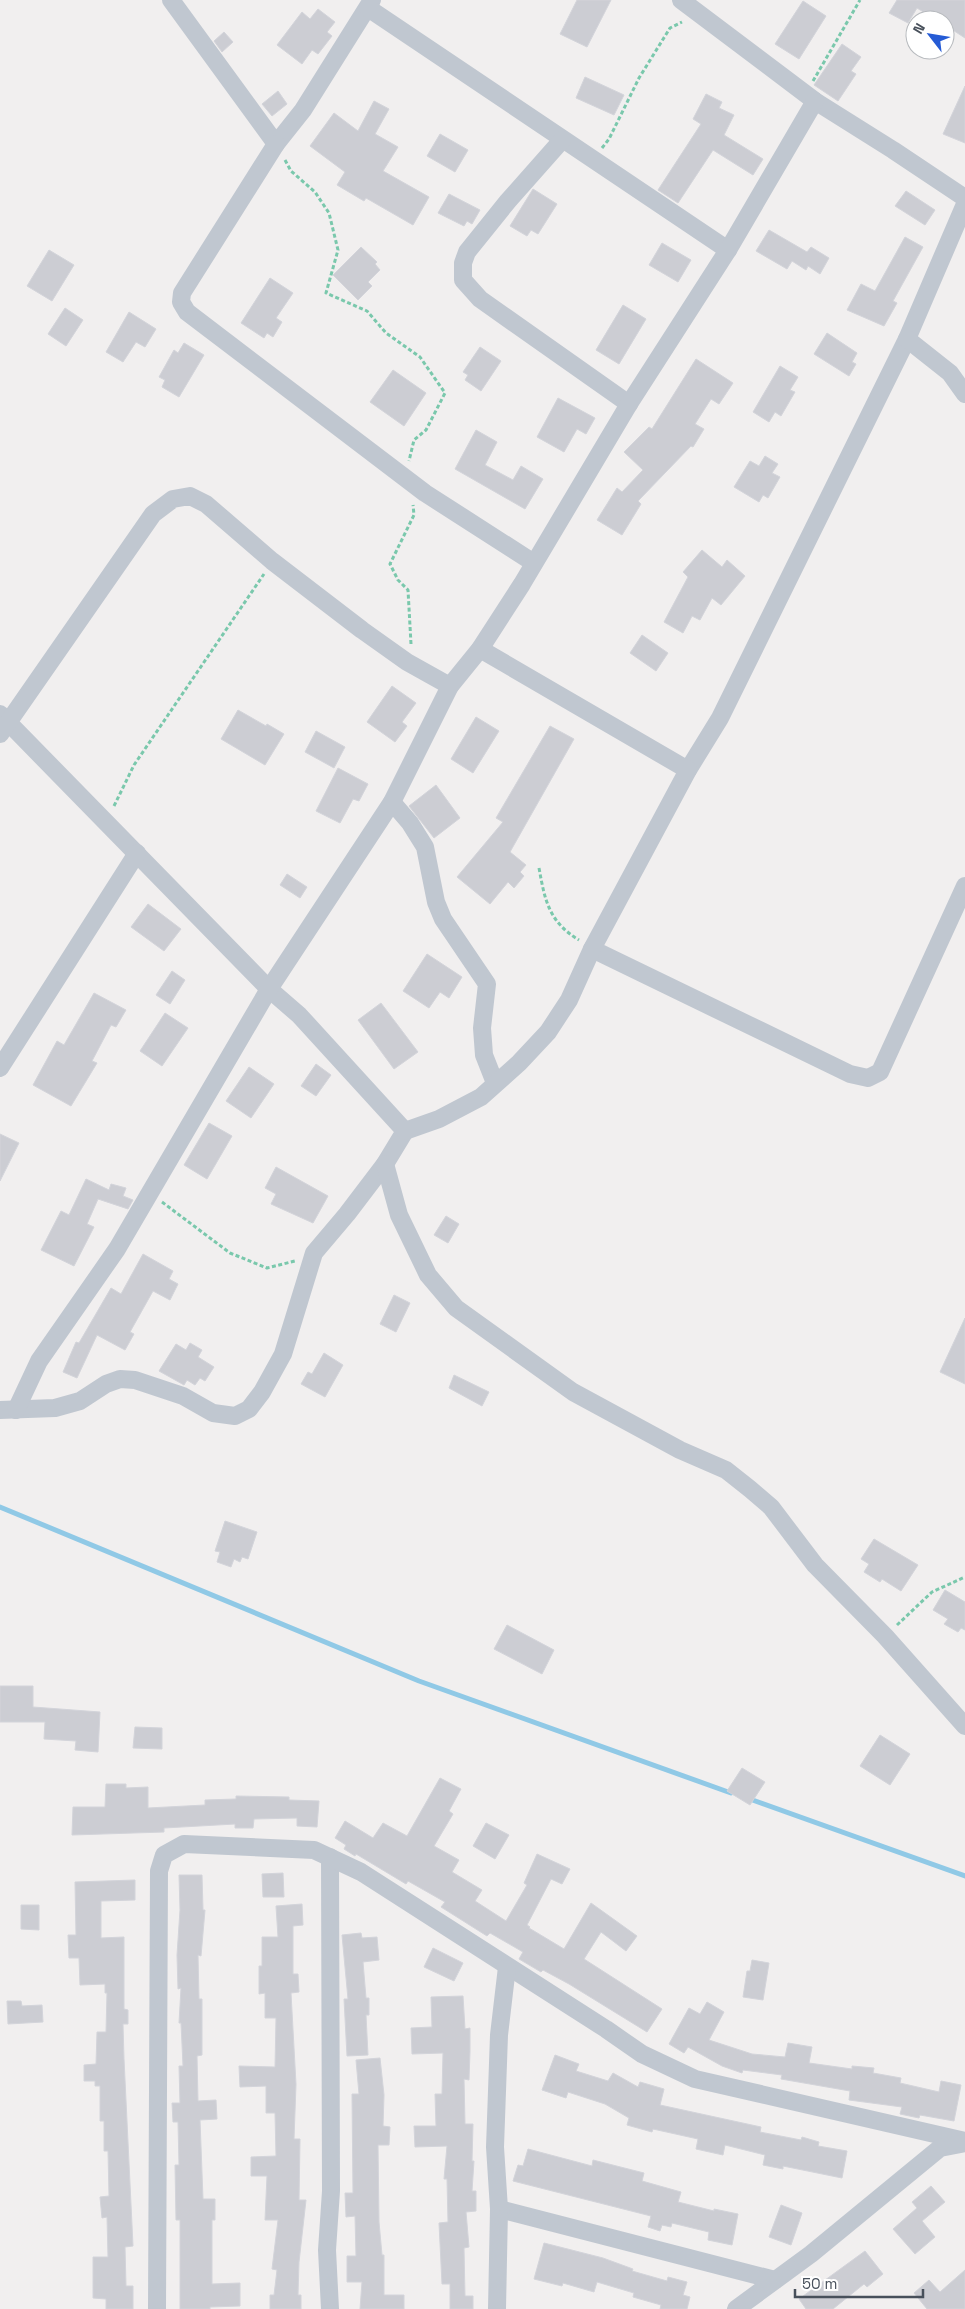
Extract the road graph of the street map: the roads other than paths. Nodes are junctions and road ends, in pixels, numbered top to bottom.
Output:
1 (171, 0) edge
2 (681, 0) edge
3 (370, 4) edge
4 (810, 97) junction
5 (562, 140) junction
6 (276, 144) junction
7 (965, 198) edge
8 (965, 204) edge
9 (728, 250) junction
10 (907, 338) junction
11 (965, 394) edge
12 (628, 404) junction
13 (534, 563) junction
14 (480, 649) junction
15 (450, 686) junction
16 (2, 723) edge
17 (688, 770) junction
18 (392, 802) junction
19 (137, 853) junction
20 (965, 886) edge
21 (592, 949) junction
22 (269, 989) junction
23 (0, 1068) edge
24 (495, 1083) junction
25 (405, 1131) junction
26 (385, 1164) junction
27 (8, 1410) edge
28 (965, 1726) edge
29 (330, 1857) junction
30 (507, 1967) junction
31 (965, 2142) edge
32 (499, 2209) junction
33 (774, 2280) junction
34 (158, 2309) edge
35 (330, 2309) edge
36 (497, 2309) edge
37 (736, 2309) edge

1 - 6 street
2 - 4 street
3 - 5 street
3 - 6 street
4 - 7 street
4 - 9 street
5 - 9 street
5 - 12 street
6 - 13 street
8 - 10 street
9 - 12 street
10 - 11 street
10 - 17 street
12 - 13 street
13 - 14 street
14 - 15 street
14 - 17 street
15 - 16 street
15 - 18 street
16 - 19 street
17 - 21 street
18 - 22 street
18 - 24 street
19 - 22 street
19 - 23 street
20 - 21 street
21 - 24 street
22 - 25 street
22 - 27 street
24 - 25 street
25 - 26 street
26 - 27 street
26 - 28 street
29 - 30 street
29 - 34 street
29 - 35 street
30 - 31 street
30 - 32 street
31 - 33 street
32 - 33 street
32 - 36 street
33 - 37 street

